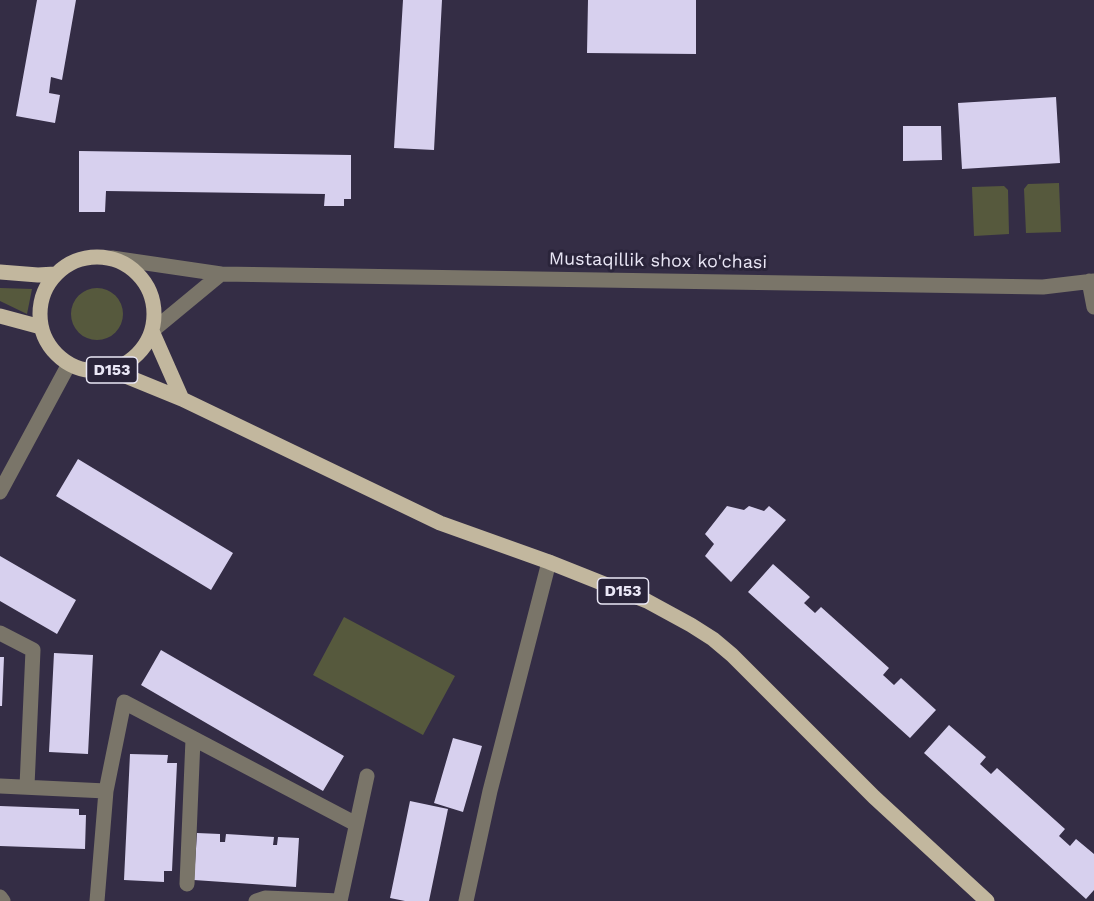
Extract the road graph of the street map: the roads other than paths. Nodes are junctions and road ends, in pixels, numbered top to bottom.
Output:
1 (112, 258) junction
2 (0, 272) edge
3 (55, 274) junction
4 (221, 274) junction
5 (1092, 281) edge
6 (1094, 307) edge
7 (0, 316) edge
8 (41, 327) junction
9 (152, 331) junction
10 (69, 364) junction
11 (111, 370) junction
12 (182, 399) junction
13 (0, 492) edge
14 (549, 562) junction
15 (0, 633) edge
16 (193, 739) junction
17 (367, 777) dead end
18 (0, 786) edge
19 (27, 786) junction
20 (106, 791) junction
21 (356, 824) junction
22 (187, 885) dead end
23 (0, 897) edge
24 (3, 901) edge
25 (98, 901) edge
26 (256, 901) edge
27 (340, 901) edge
28 (466, 901) edge
29 (987, 901) edge

1 - 3 main road
1 - 4 street, Mustaqillik shox ko'chasi
1 - 9 main road, D153
2 - 3 main road
3 - 8 main road
4 - 5 street, Mustaqillik shox ko'chasi
4 - 9 street
5 - 6 street
7 - 8 main road
8 - 10 main road, D153
9 - 11 main road, D153
9 - 12 main road, D153
10 - 11 main road, D153
10 - 13 street
11 - 12 main road, D153
12 - 14 main road, D153
14 - 28 street
14 - 29 main road, D153
15 - 19 street
16 - 20 street
16 - 21 street
16 - 22 street
17 - 21 street
18 - 19 street
19 - 20 street
20 - 25 street
21 - 27 street
23 - 24 street
26 - 27 street

